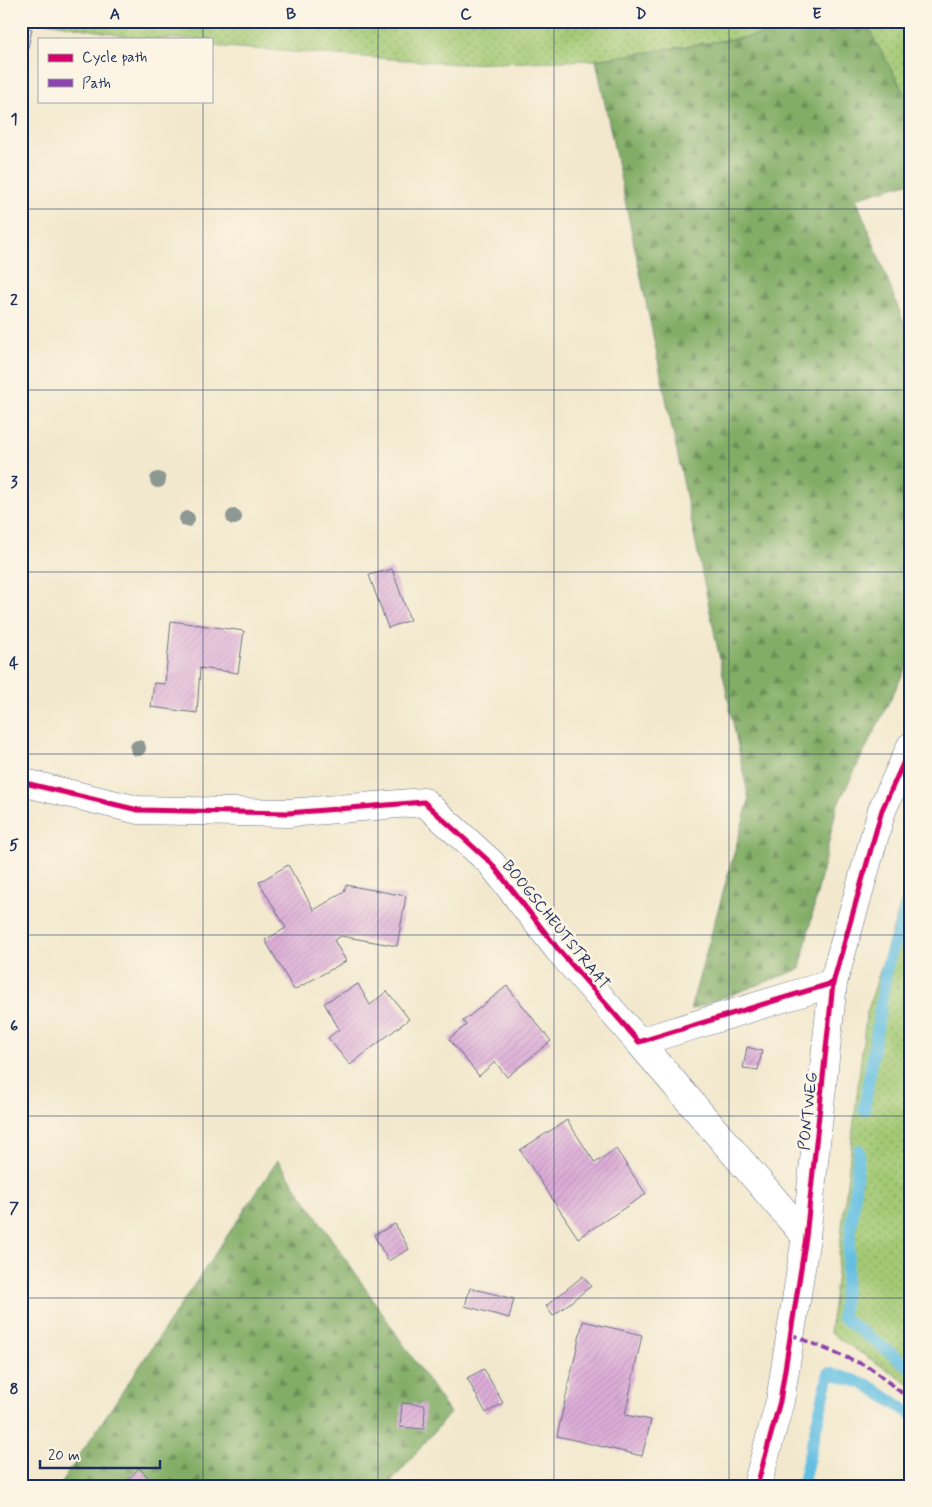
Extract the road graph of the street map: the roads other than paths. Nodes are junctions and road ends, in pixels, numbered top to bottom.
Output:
1 (911, 746) edge
2 (21, 782) edge
3 (833, 983) junction
4 (639, 1042) junction
5 (806, 1237) junction
6 (756, 1486) edge

1 - 3 street, PONTWEG
2 - 4 street, BOOGSCHEUTSTRAAT
3 - 4 street
3 - 5 street, PONTWEG
4 - 5 street, BOOGSCHEUTSTRAAT
5 - 6 street, PONTWEG

